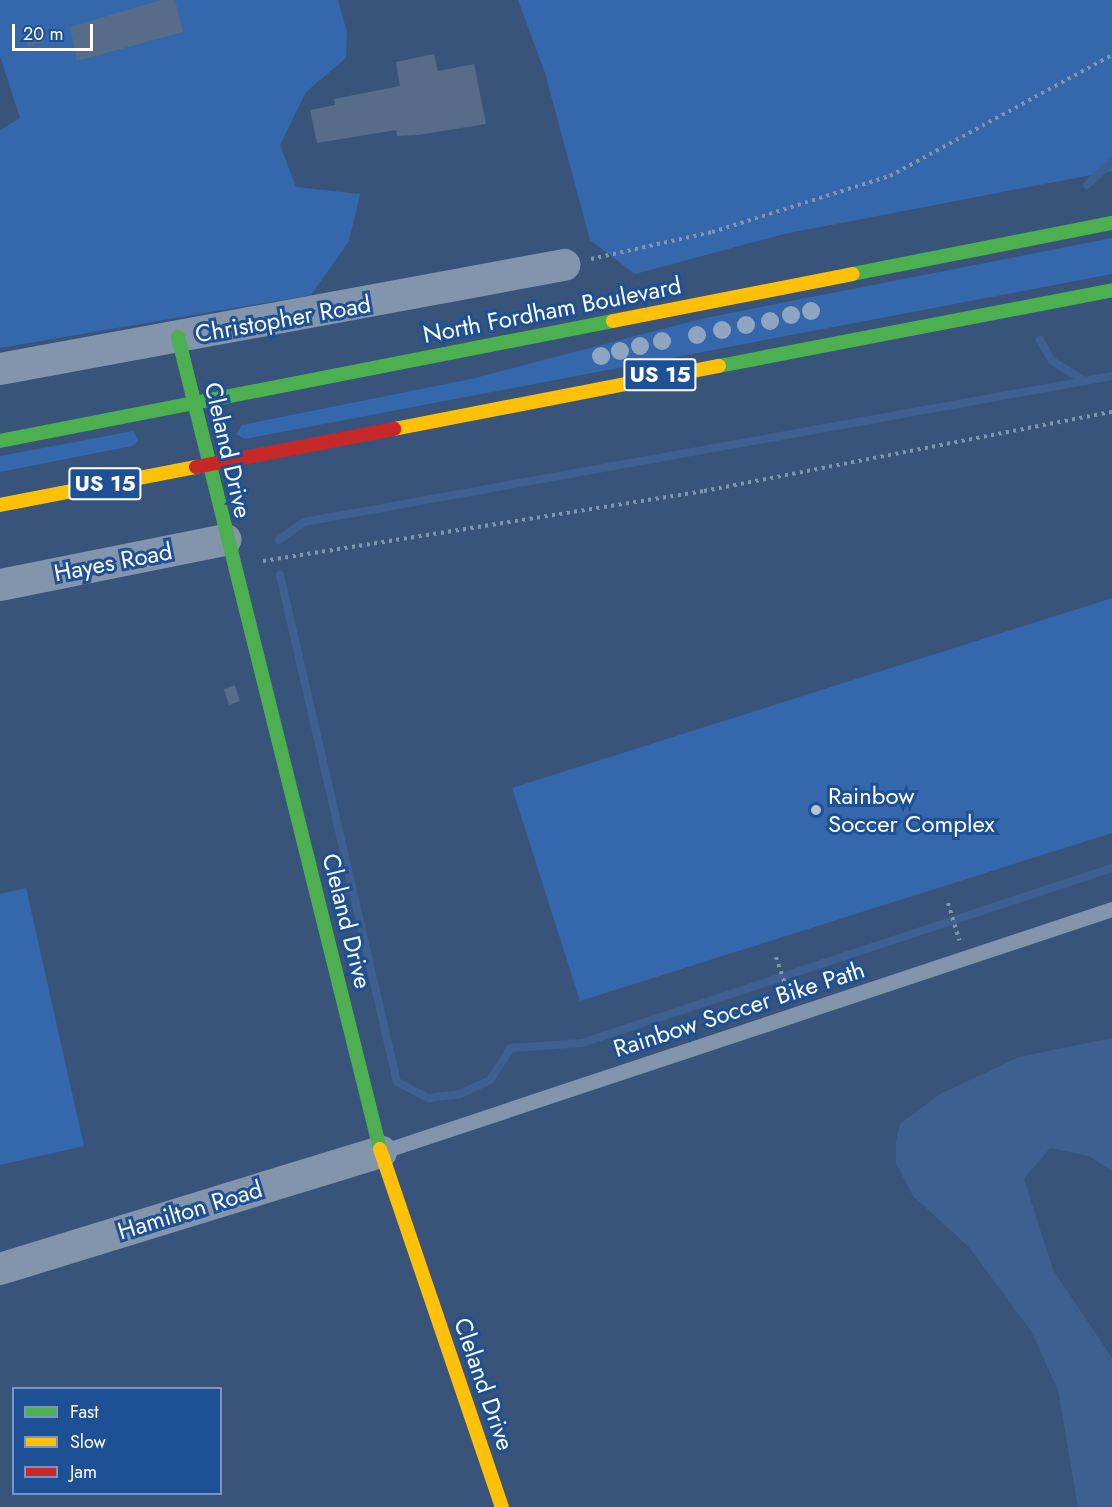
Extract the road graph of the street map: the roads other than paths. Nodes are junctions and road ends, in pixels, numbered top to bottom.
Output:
1 (1112, 223) edge
2 (564, 265) road end
3 (1112, 290) edge
4 (178, 337) junction
5 (0, 369) edge
6 (193, 403) junction
7 (0, 441) edge
8 (208, 464) junction
9 (0, 505) edge
10 (231, 553) junction
11 (0, 585) edge
12 (1112, 909) edge
13 (381, 1152) junction
14 (0, 1269) edge
15 (502, 1507) edge

1 - 6 main road, North Fordham Boulevard
2 - 4 street, Christopher Road
3 - 8 main road, US 15
4 - 5 street, Christopher Road
4 - 6 main road, Cleland Drive
6 - 7 main road, North Fordham Boulevard
6 - 8 main road, Cleland Drive
8 - 9 main road, US 15
8 - 10 main road, Cleland Drive
10 - 11 street, Hayes Road
10 - 13 main road, Cleland Drive
12 - 13 lane, Rainbow Soccer Bike Path
13 - 14 street, Hamilton Road
13 - 15 main road, Cleland Drive

